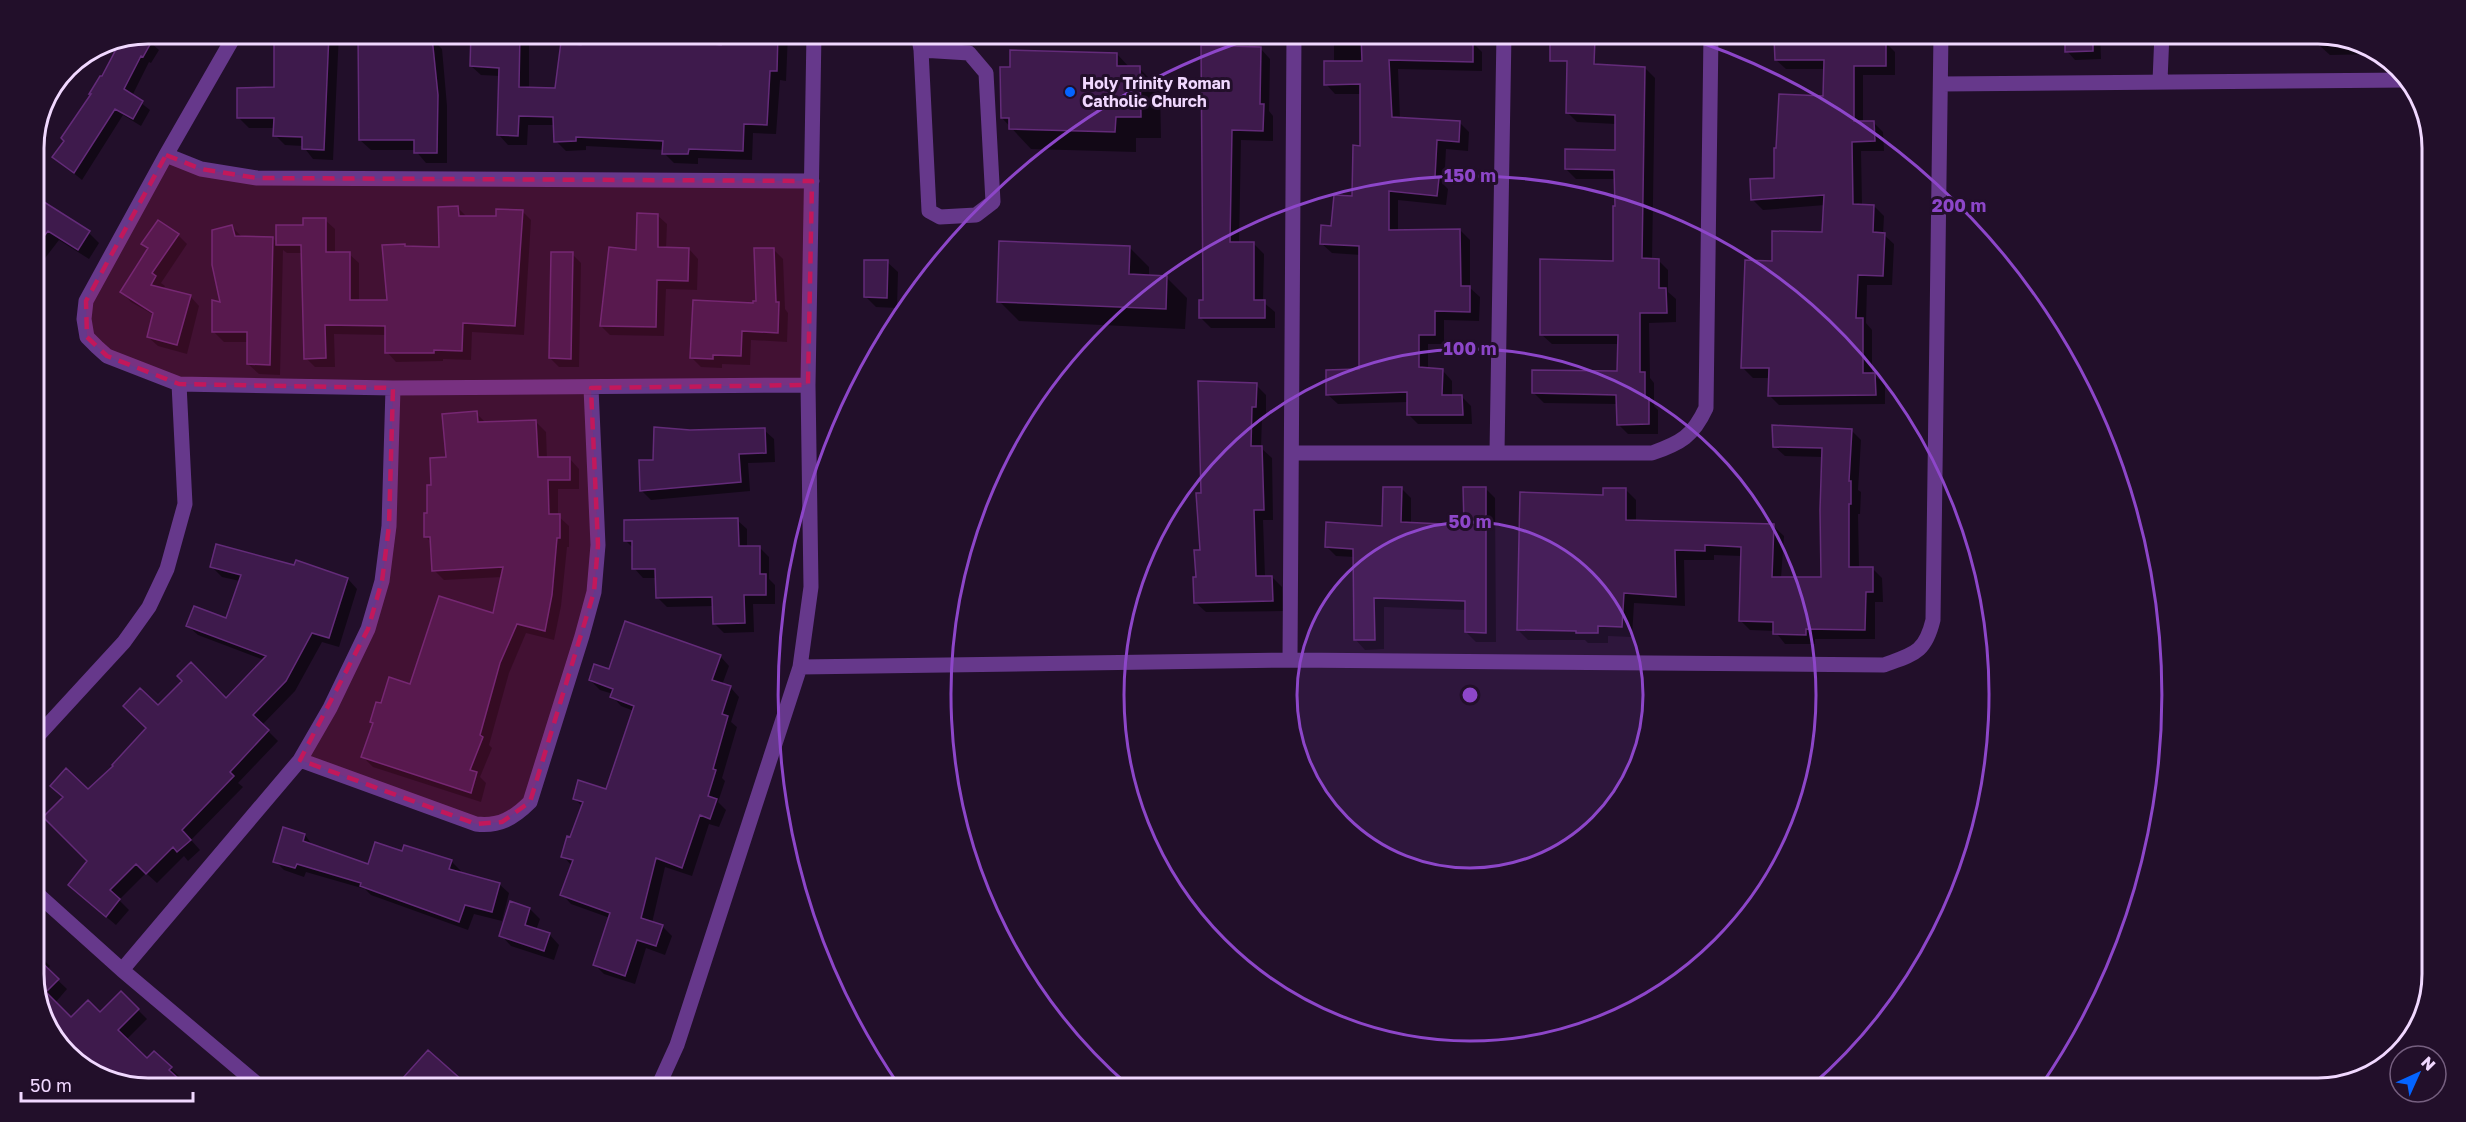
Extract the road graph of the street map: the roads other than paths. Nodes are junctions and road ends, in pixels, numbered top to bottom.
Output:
1 (231, 44) edge
2 (814, 44) edge
3 (920, 44) edge
4 (1294, 44) edge
5 (1504, 44) edge
6 (1711, 44) edge
7 (1941, 44) edge
8 (2162, 44) edge
9 (921, 50) junction
10 (2397, 80) edge
11 (2160, 81) junction
12 (1941, 84) junction
13 (166, 154) junction
14 (812, 181) junction
15 (179, 384) junction
16 (808, 385) junction
17 (393, 388) junction
18 (591, 388) junction
19 (1497, 452) junction
20 (1292, 453) junction
21 (1290, 660) junction
22 (800, 667) junction
23 (44, 729) edge
24 (300, 760) junction
25 (44, 900) edge
26 (122, 970) junction
27 (250, 1078) edge
28 (662, 1078) edge

1 - 13 street
2 - 14 street
3 - 9 street
4 - 20 street
5 - 19 street
6 - 19 street
7 - 12 street
8 - 11 street
9 - 9 street
10 - 11 street
11 - 12 street
12 - 21 street
13 - 14 street
13 - 15 street
14 - 16 street
15 - 17 street
15 - 23 street
16 - 18 street
16 - 22 street
17 - 18 street
17 - 24 street
18 - 24 street
19 - 20 street
20 - 21 street
21 - 22 street
22 - 28 street
24 - 26 street
25 - 26 street
26 - 27 street

